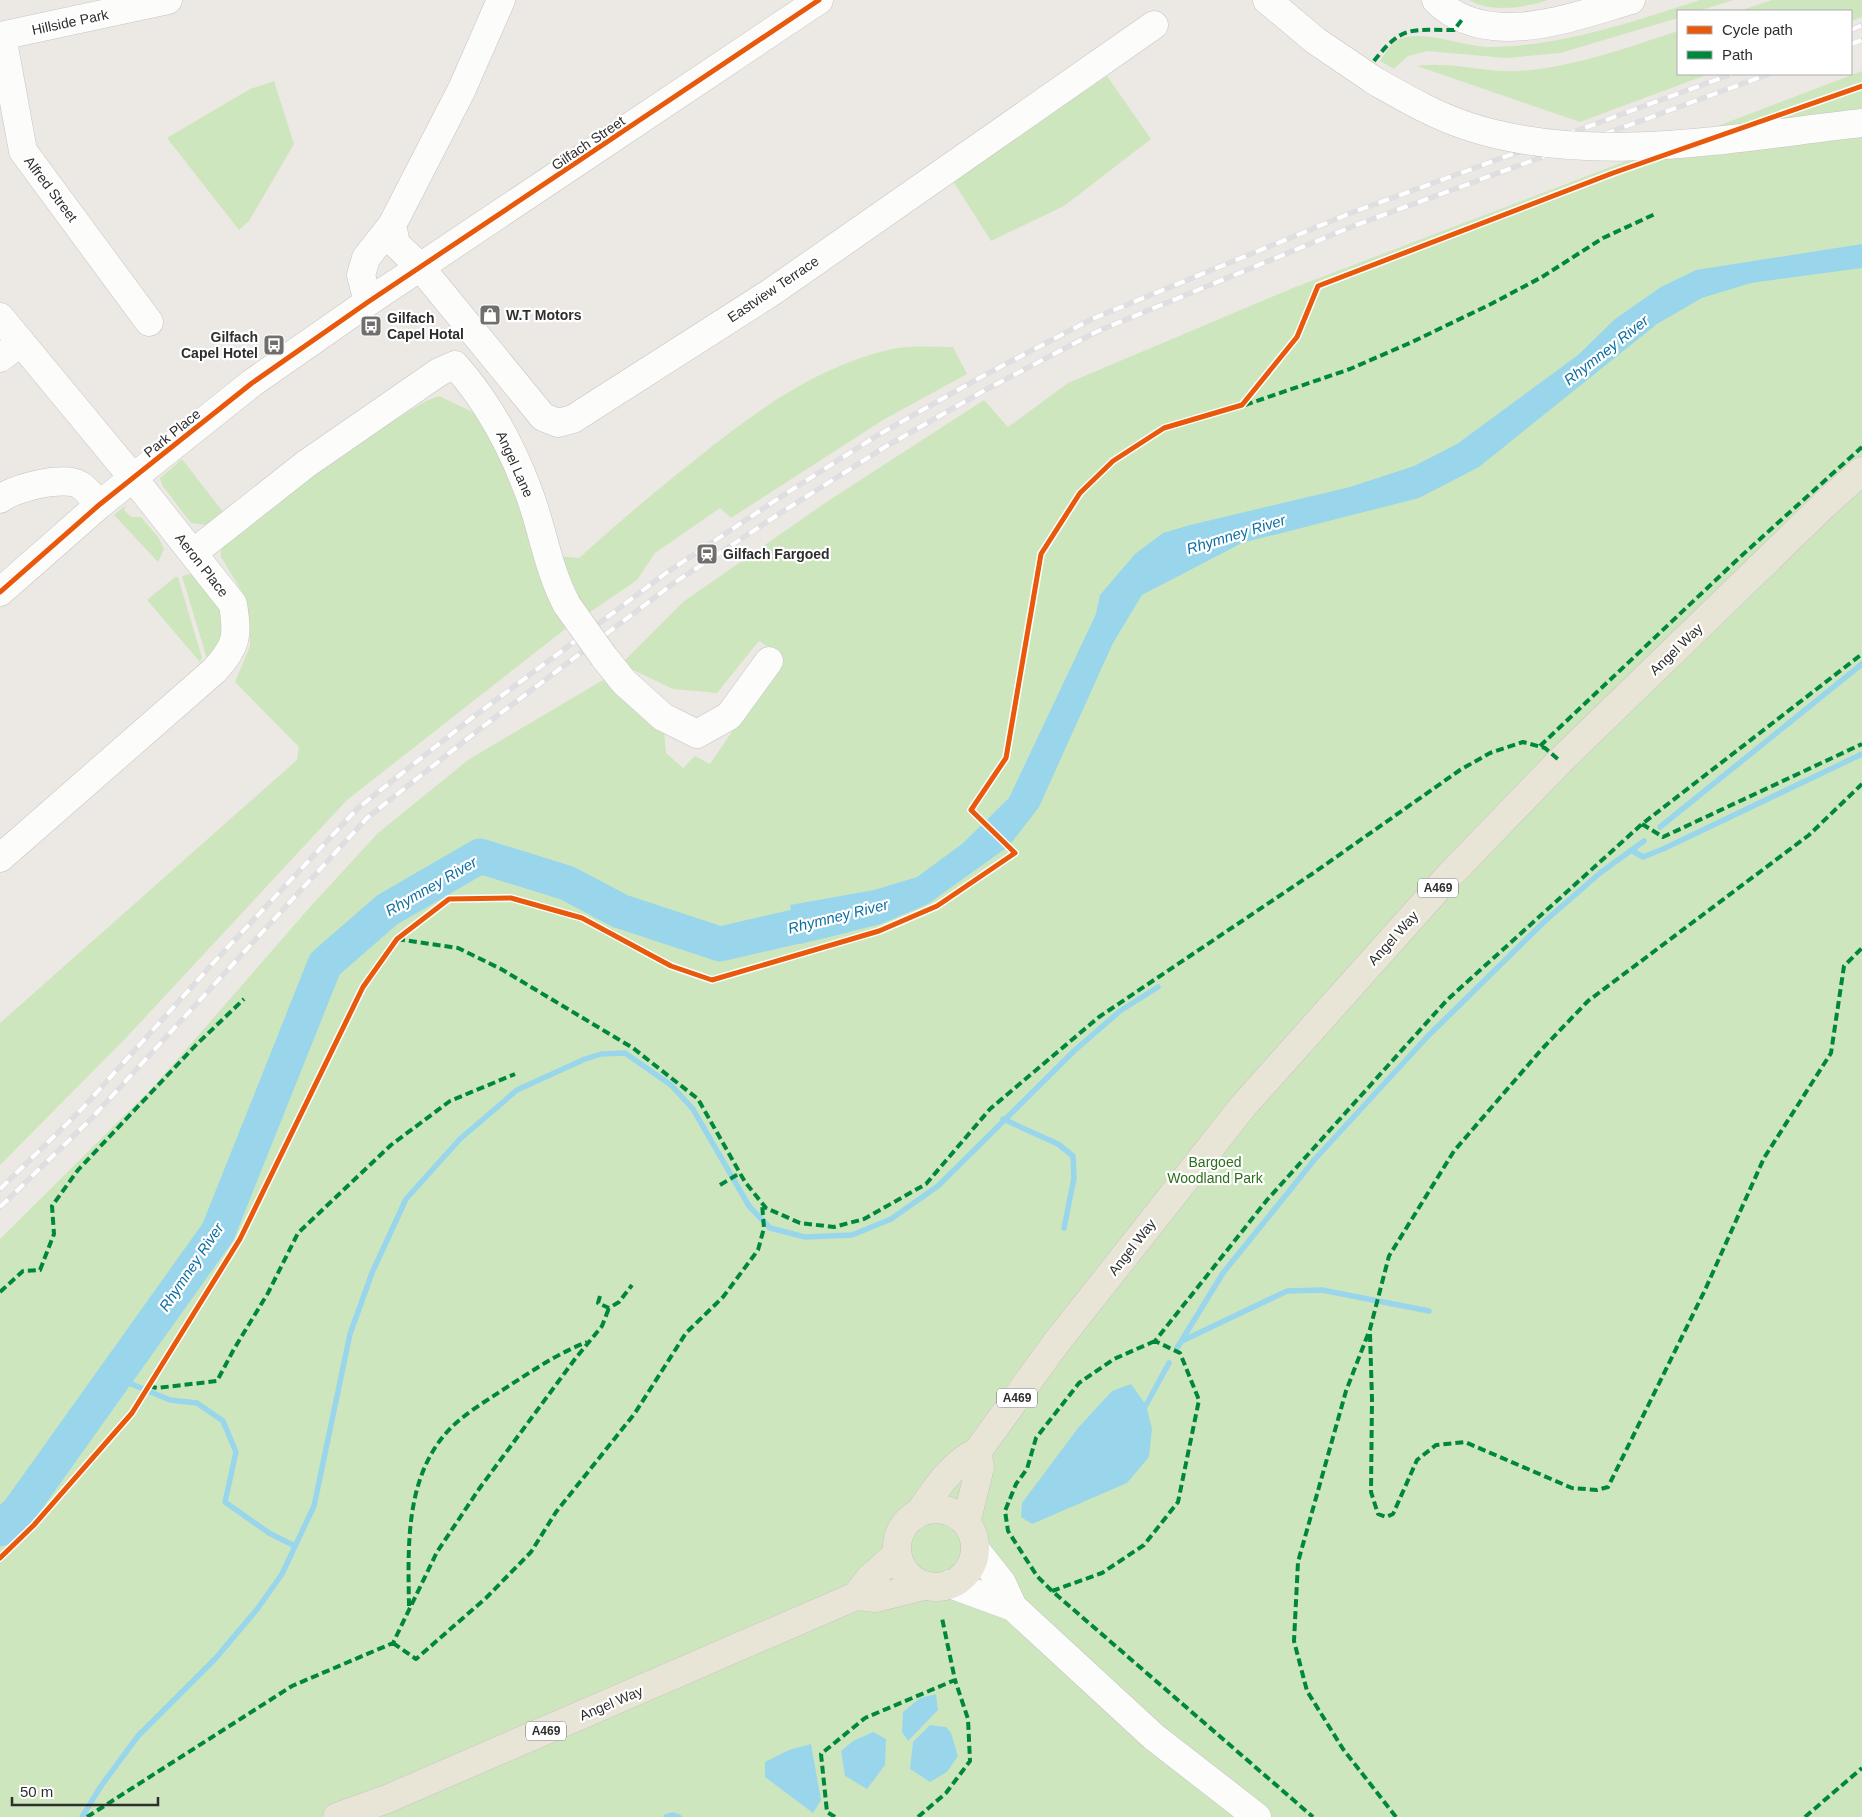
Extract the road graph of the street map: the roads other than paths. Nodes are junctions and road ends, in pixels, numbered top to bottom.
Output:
1 (168, 0) edge
2 (501, 0) edge
3 (819, 0) edge
4 (1267, 0) edge
5 (1436, 0) edge
6 (1631, 0) edge
7 (1154, 25) dead end
8 (1, 36) edge
9 (1862, 123) edge
10 (11, 154) edge
11 (392, 225) junction
12 (421, 268) junction
13 (368, 302) junction
14 (0, 317) edge
15 (149, 322) dead end
16 (10, 350) edge
17 (1862, 472) edge
18 (134, 479) junction
19 (1, 497) edge
20 (99, 505) junction
21 (193, 553) junction
22 (0, 592) edge
23 (769, 661) dead end
24 (0, 858) edge
25 (977, 1452) junction
26 (919, 1513) junction
27 (970, 1536) junction
28 (897, 1554) junction
29 (937, 1585) junction
30 (856, 1596) junction
31 (1013, 1606) junction
32 (337, 1817) edge
33 (1257, 1817) edge

1 - 8 street, Hillside Park
2 - 11 street
3 - 12 street, Gilfach Street
4 - 9 street, bridge
5 - 6 street
7 - 12 street, Eastview Terrace
8 - 10 street, Alfred Street
10 - 15 street, Alfred Street
11 - 12 street, Eastview Terrace
11 - 13 street
12 - 13 street, Gilfach Street
13 - 18 street, Park Place
14 - 16 street, Aeron Place
16 - 18 street, Aeron Place
17 - 25 main road, Angel Way / A469
18 - 20 street, Park Place
18 - 21 street, Aeron Place
19 - 20 street
20 - 22 street, Park Place
21 - 23 street, Angel Lane, bridge
21 - 24 street, Aeron Place
25 - 26 main road, Angel Way / A469
25 - 27 main road, A469
26 - 27 main road
26 - 28 main road, A469
27 - 29 main road, A469
27 - 31 street
28 - 29 main road
28 - 30 main road, Angel Way / A469
29 - 30 main road, Angel Way / A469
29 - 31 street
30 - 32 main road, Angel Way / A469
31 - 33 street

